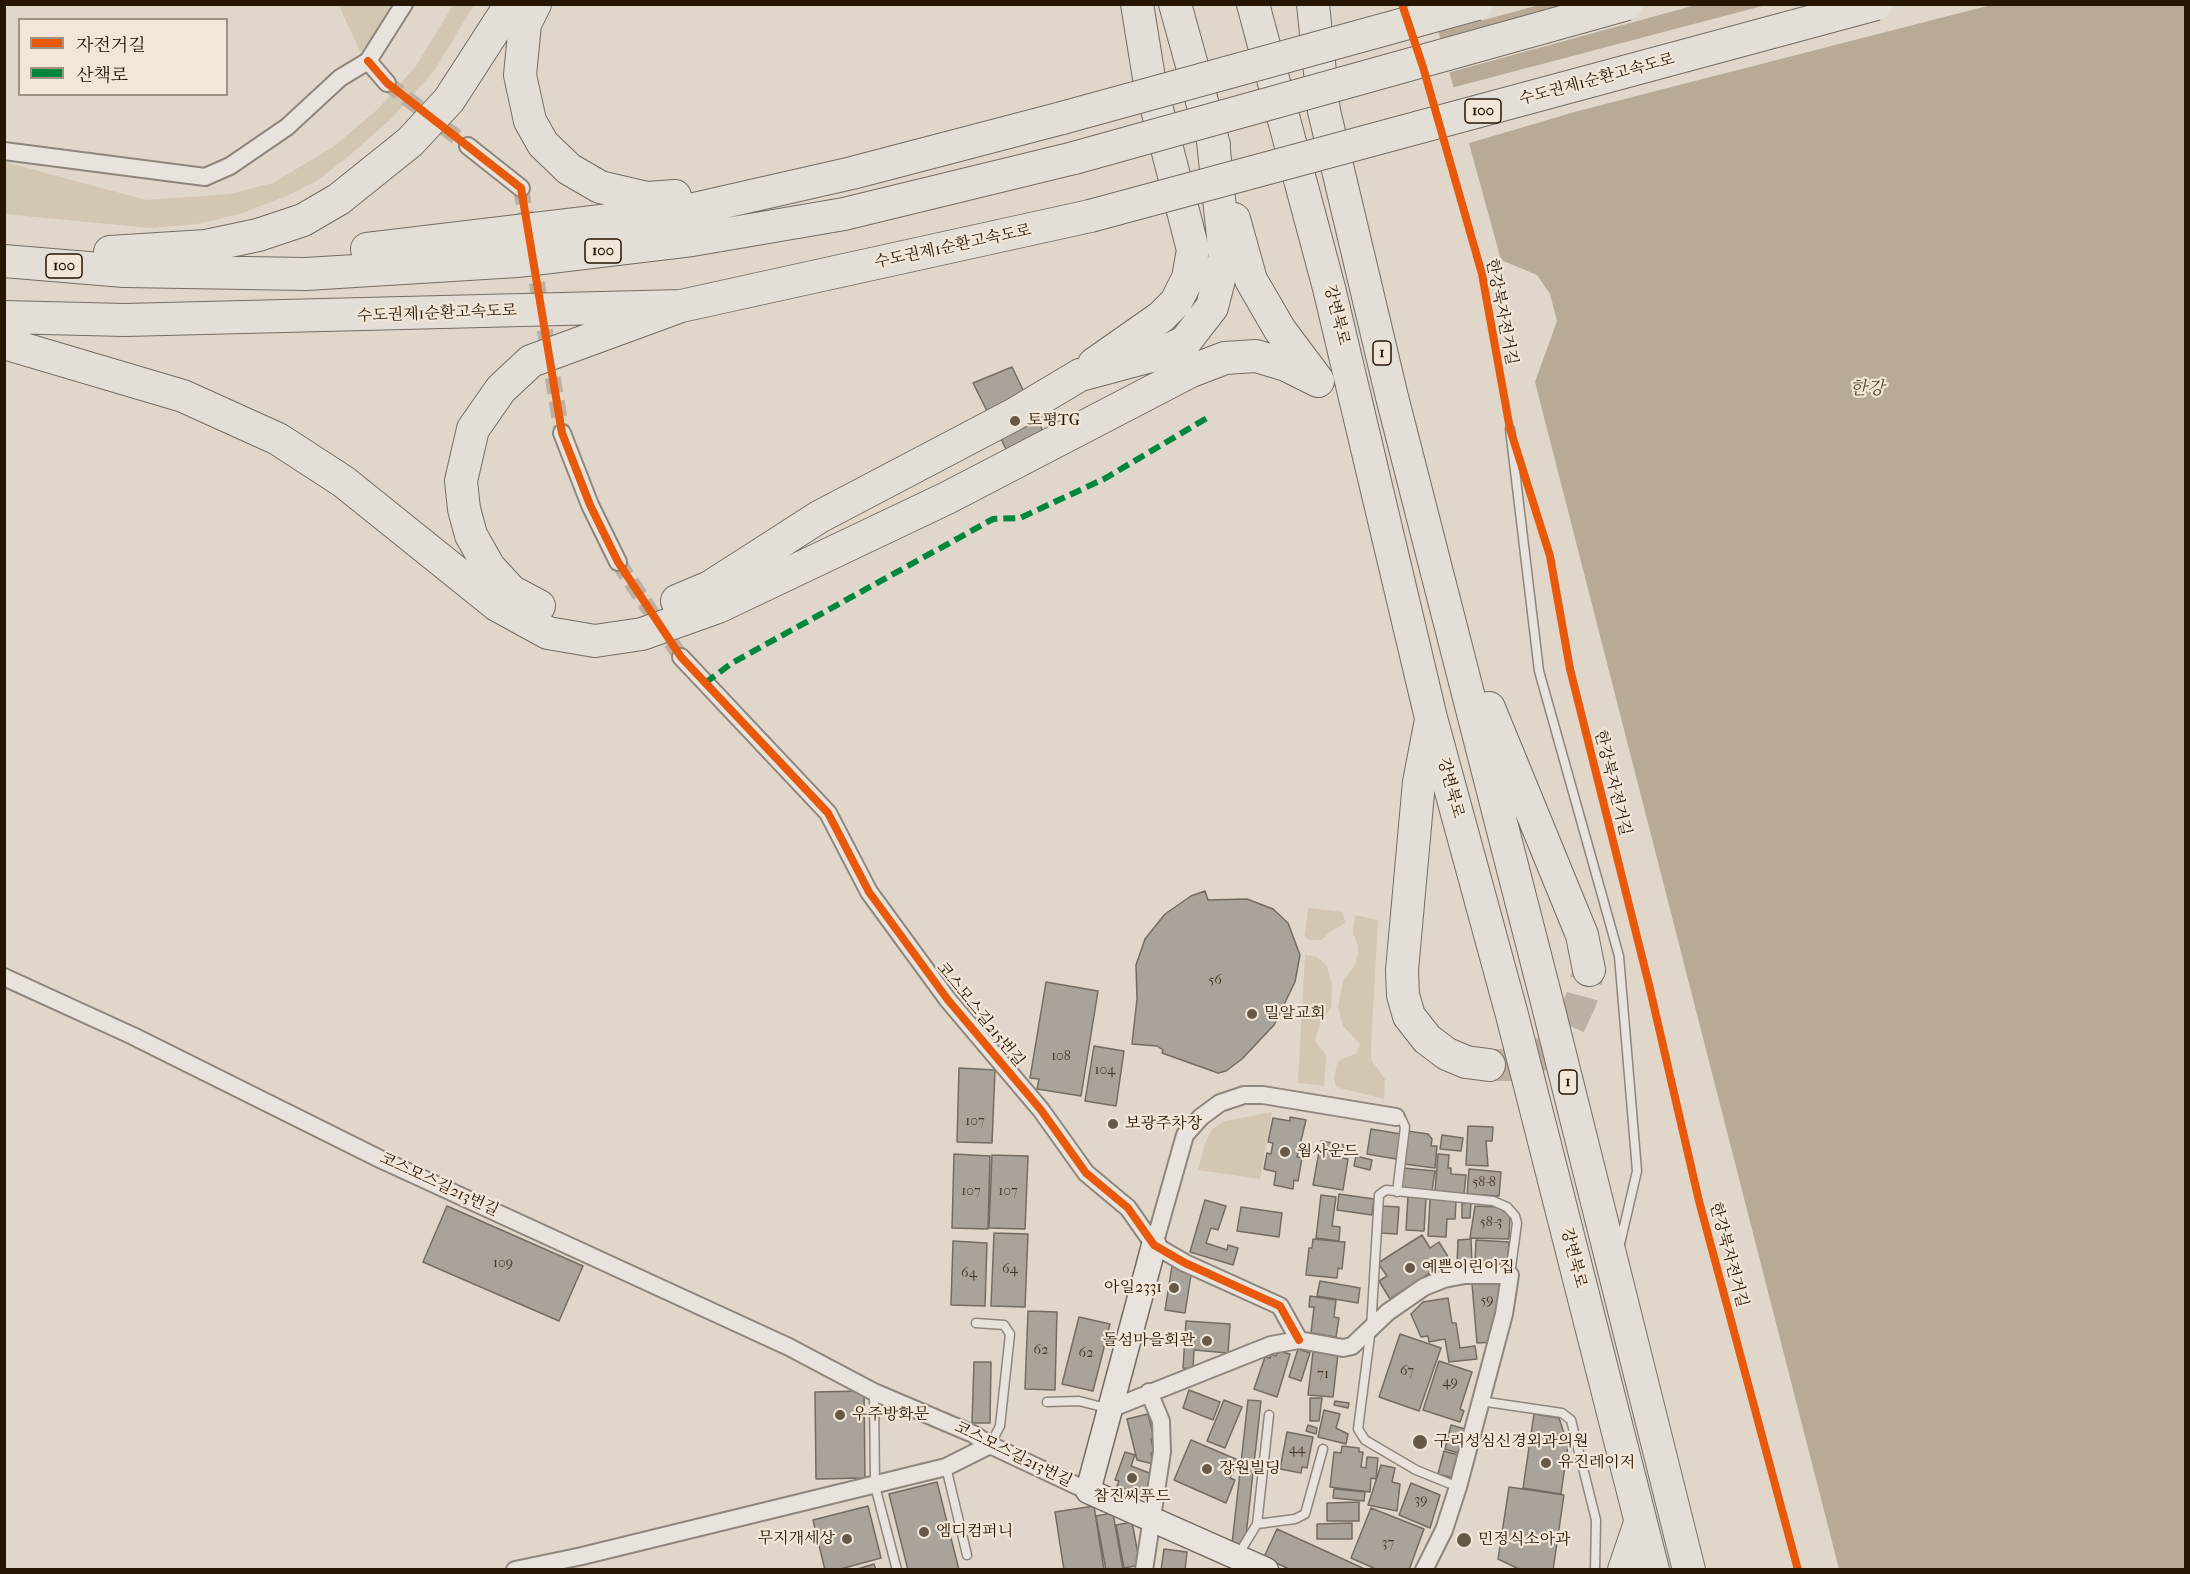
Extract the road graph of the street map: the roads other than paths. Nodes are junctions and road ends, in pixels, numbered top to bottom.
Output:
1 (404, 4) edge
2 (510, 4) edge
3 (535, 4) edge
4 (1137, 4) edge
5 (1175, 4) edge
6 (1253, 4) edge
7 (1293, 4) edge
8 (1313, 4) edge
9 (1477, 4) edge
10 (1627, 4) edge
11 (1876, 4) edge
12 (368, 61) junction
13 (387, 83) tunnel mouth
14 (1324, 111) junction
15 (1213, 141) junction
16 (468, 146) tunnel mouth
17 (4, 151) edge
18 (852, 173) junction
19 (521, 188) tunnel mouth
20 (4, 253) edge
21 (4, 261) edge
22 (124, 271) junction
23 (681, 306) junction
24 (4, 317) edge
25 (4, 343) edge
26 (1080, 375) junction
27 (1318, 381) junction
28 (1363, 426) junction
29 (1510, 429) dead end
30 (562, 433) tunnel mouth
31 (618, 562) tunnel mouth
32 (1443, 595) junction
33 (681, 657) tunnel mouth
34 (1431, 718) junction
35 (1589, 970) tunnel mouth
36 (4, 977) edge
37 (1489, 1065) tunnel mouth
38 (1396, 1117) joint
39 (1397, 1191) junction
40 (1154, 1245) junction
41 (1615, 1269) junction
42 (1510, 1275) junction
43 (976, 1323) dead end
44 (1371, 1328) junction
45 (1299, 1340) junction
46 (874, 1392) junction
47 (1149, 1392) junction
48 (1480, 1401) junction
49 (1047, 1402) dead end
50 (1110, 1409) junction
51 (1269, 1415) dead end
52 (990, 1445) junction
53 (1323, 1449) dead end
54 (946, 1467) junction
55 (875, 1486) junction
56 (1458, 1487) junction
57 (1088, 1491) junction
58 (1152, 1520) junction
59 (1640, 1523) junction
60 (1257, 1524) junction
61 (967, 1555) dead end
62 (1238, 1556) junction
63 (515, 1569) edge
64 (897, 1569) edge
65 (1144, 1569) edge
66 (1266, 1569) edge
67 (1424, 1569) edge
68 (1595, 1569) edge
69 (1624, 1569) edge
70 (1653, 1569) edge
71 (1689, 1569) edge

1 - 12 street
2 - 20 highway
3 - 18 highway
4 - 26 highway
5 - 15 highway
6 - 28 highway, 강변북로 / 1
7 - 14 highway, 1
8 - 14 highway
9 - 18 highway, 100, bridge
10 - 22 highway, 100, bridge
11 - 23 highway, 수도권제1순환고속도로 / 100, bridge
12 - 13 street
12 - 17 street
14 - 32 highway, 1
15 - 26 highway
15 - 27 highway
16 - 19 street
18 - 22 highway, 100
21 - 22 highway, 100
23 - 24 highway, 수도권제1순환고속도로 / 100
23 - 26 highway
25 - 27 highway
27 - 28 highway
28 - 34 highway, 강변북로 / 1
29 - 41 lane
30 - 31 street
32 - 35 highway
32 - 41 highway, 1
33 - 40 street, 코스모스길215번길
34 - 37 highway
34 - 59 highway, 강변북로 / 1
36 - 46 street, 코스모스길213번길
38 - 39 lane
38 - 40 street
39 - 42 lane
39 - 44 lane
40 - 45 street, 코스모스길215번길
40 - 50 street
41 - 71 highway, 1
42 - 44 street
42 - 48 street
43 - 52 lane
44 - 45 street
44 - 56 lane
45 - 47 street
46 - 52 street, 코스모스길213번길
46 - 55 lane
47 - 50 street
47 - 58 street
48 - 56 street
48 - 68 lane
49 - 50 lane
50 - 57 street
51 - 60 lane
52 - 54 street
52 - 57 street, 코스모스길213번길
53 - 60 lane
54 - 55 street
54 - 61 lane
55 - 63 street
55 - 64 lane
56 - 67 street
57 - 58 street, 코스모스길213번길
58 - 62 street, 코스모스길213번길
58 - 65 street
59 - 69 highway
59 - 70 highway, 강변북로 / 1
60 - 62 lane
62 - 66 street, 코스모스길213번길

